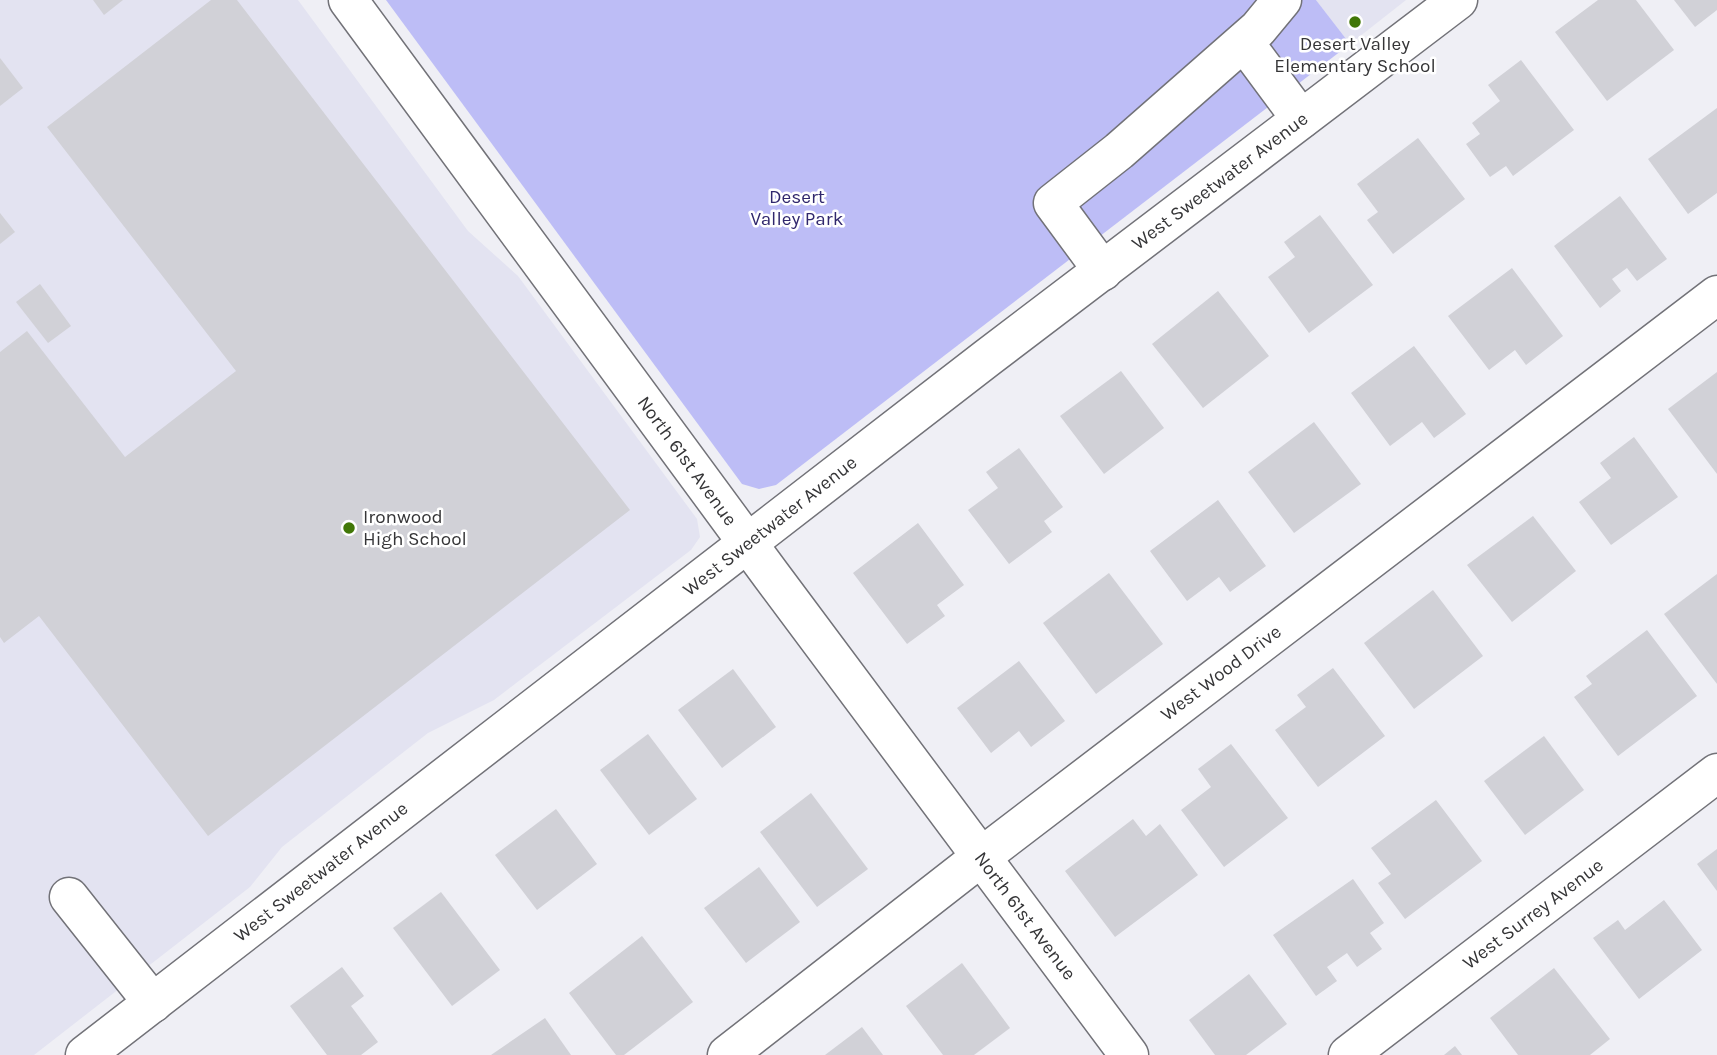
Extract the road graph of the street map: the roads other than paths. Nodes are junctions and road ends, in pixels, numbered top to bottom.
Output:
1 (348, 0) edge
2 (1458, 0) edge
3 (1261, 24) edge
4 (1301, 118) junction
5 (1103, 271) junction
6 (1717, 295) edge
7 (747, 544) junction
8 (1717, 773) edge
9 (981, 857) junction
10 (69, 897) dead end
11 (153, 1003) junction
12 (85, 1055) edge
13 (727, 1055) edge
14 (1129, 1055) edge
15 (1348, 1055) edge

1 - 7 street, North 61st Avenue
2 - 4 street, West Sweetwater Avenue
3 - 4 street
3 - 5 street
4 - 5 street, West Sweetwater Avenue
5 - 7 street, West Sweetwater Avenue
6 - 9 street, West Wood Drive
7 - 9 street, North 61st Avenue
7 - 11 street, West Sweetwater Avenue
8 - 15 street, West Surrey Avenue
9 - 13 street, West Wood Drive
9 - 14 street, North 61st Avenue
10 - 11 street
11 - 12 street, West Sweetwater Avenue

